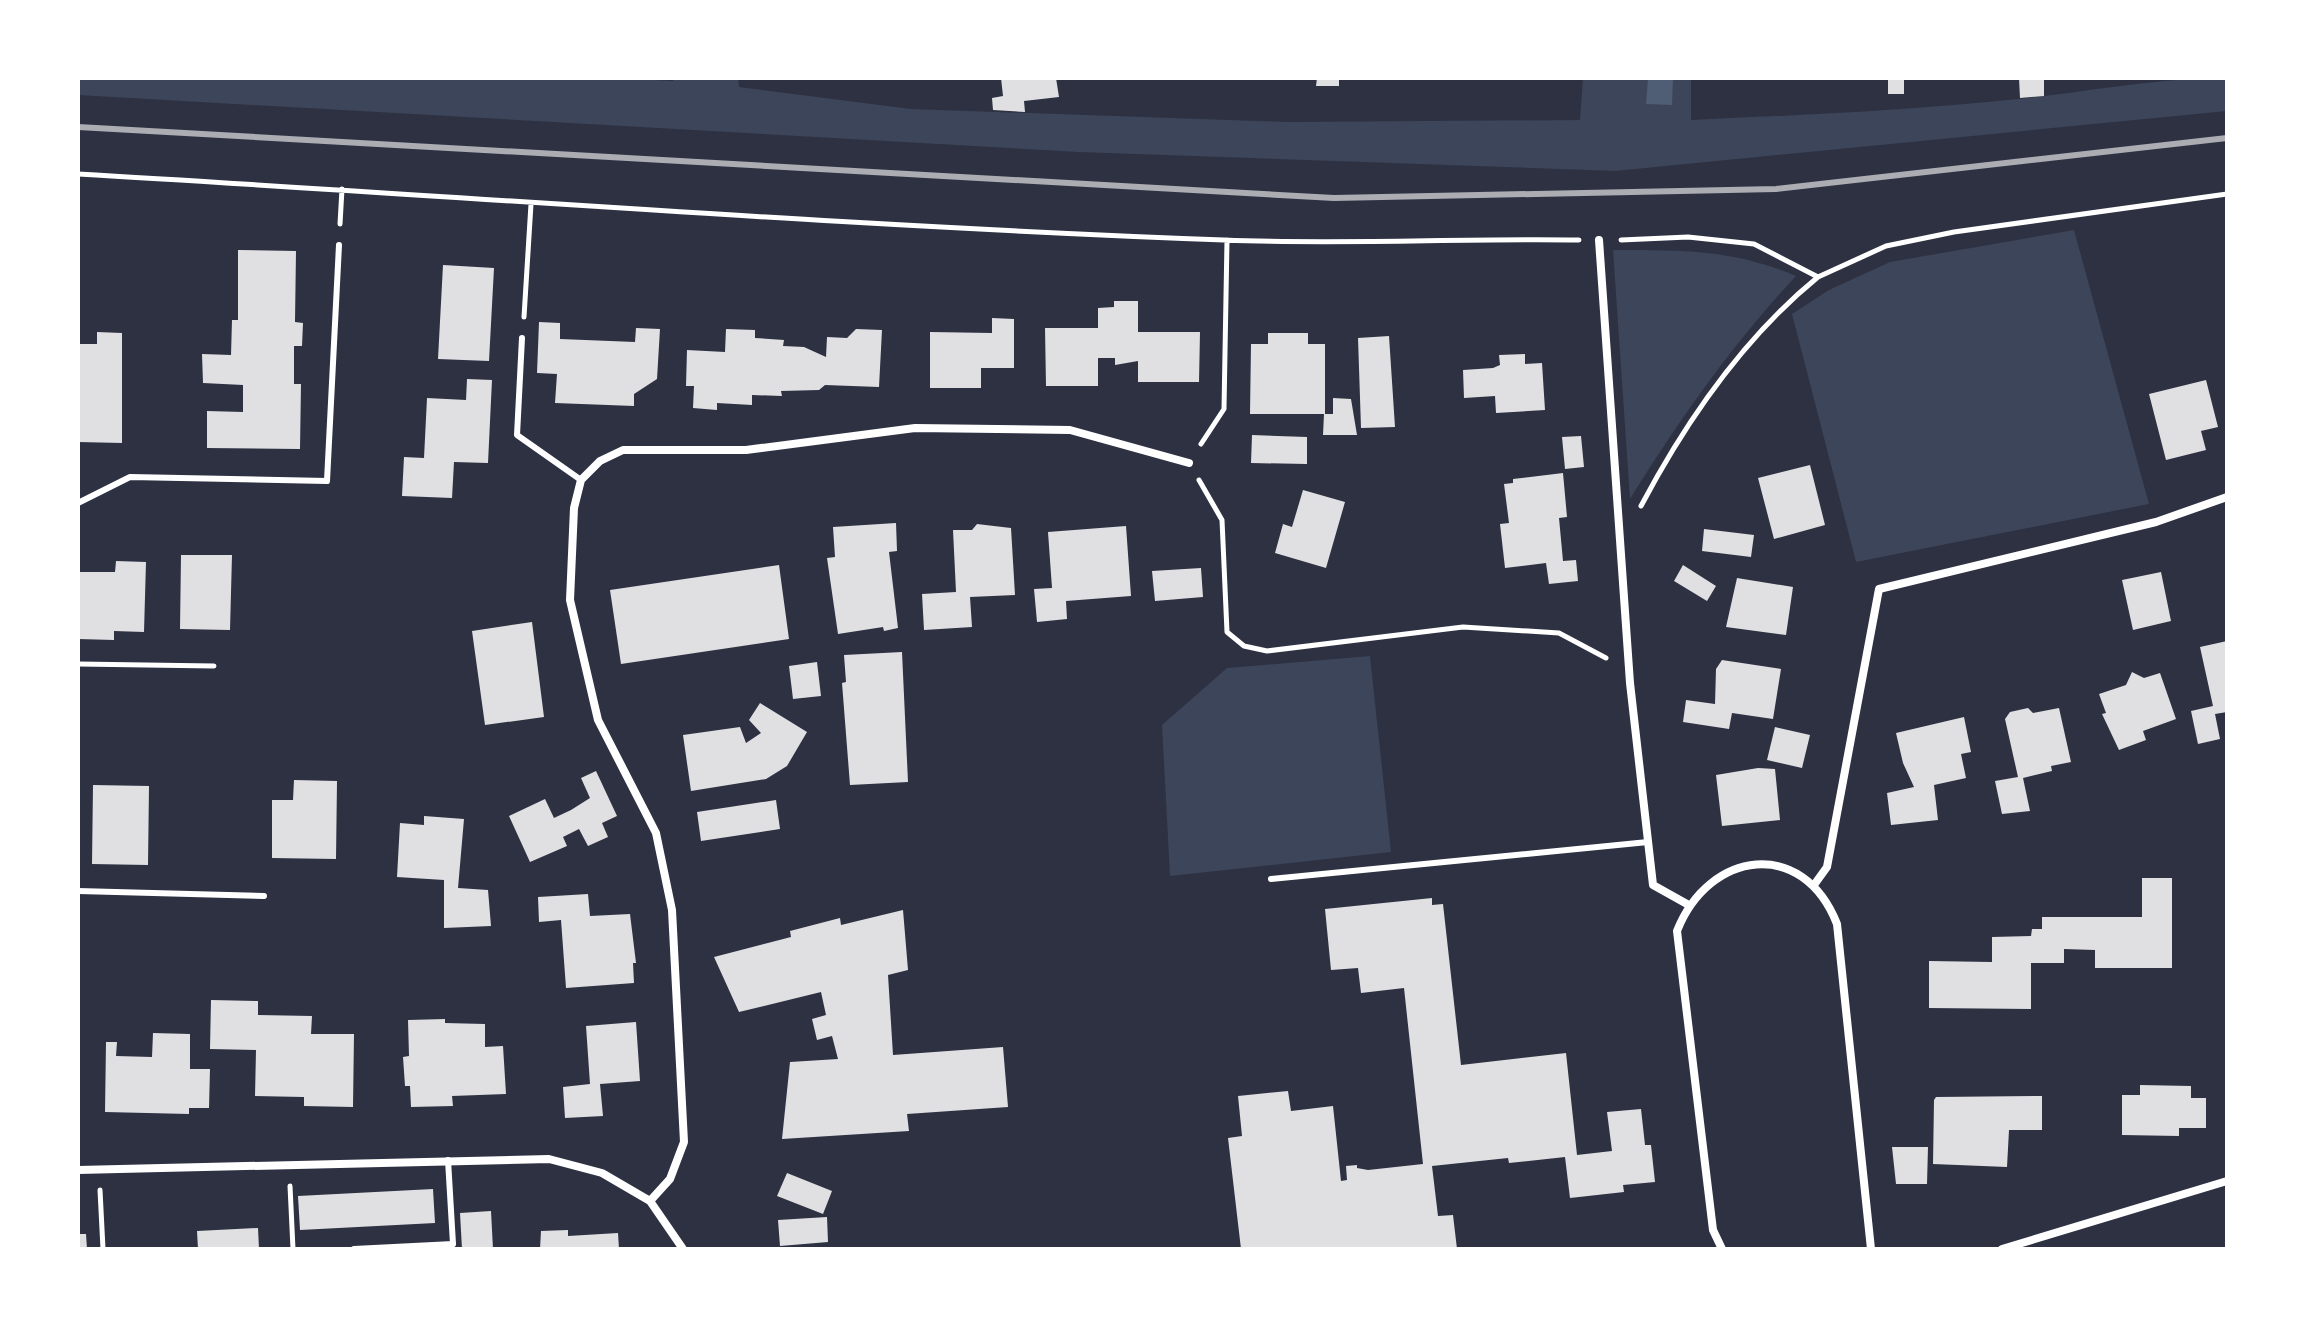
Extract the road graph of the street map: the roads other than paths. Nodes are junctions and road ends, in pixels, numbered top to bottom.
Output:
1 (1599, 240) road end
2 (339, 245) road end
3 (522, 338) road end
4 (1189, 463) road end
5 (581, 480) junction
6 (2227, 497) edge
7 (78, 503) edge
8 (1648, 842) junction
9 (1271, 879) dead end
10 (1814, 885) junction
11 (78, 891) edge
12 (264, 896) dead end
13 (1687, 904) junction
14 (448, 1160) junction
15 (78, 1170) edge
16 (2227, 1181) edge
17 (650, 1201) junction
18 (354, 1249) edge
19 (683, 1249) edge
20 (1722, 1249) edge
21 (1871, 1249) edge
22 (2002, 1249) edge

1 - 8 street
2 - 7 lane
3 - 5 lane
4 - 5 street
5 - 17 street
6 - 10 street
8 - 9 lane
8 - 13 street
10 - 13 street
10 - 21 street
11 - 12 lane
13 - 20 street
14 - 15 street
14 - 17 street
14 - 18 lane
16 - 22 street
17 - 19 street

